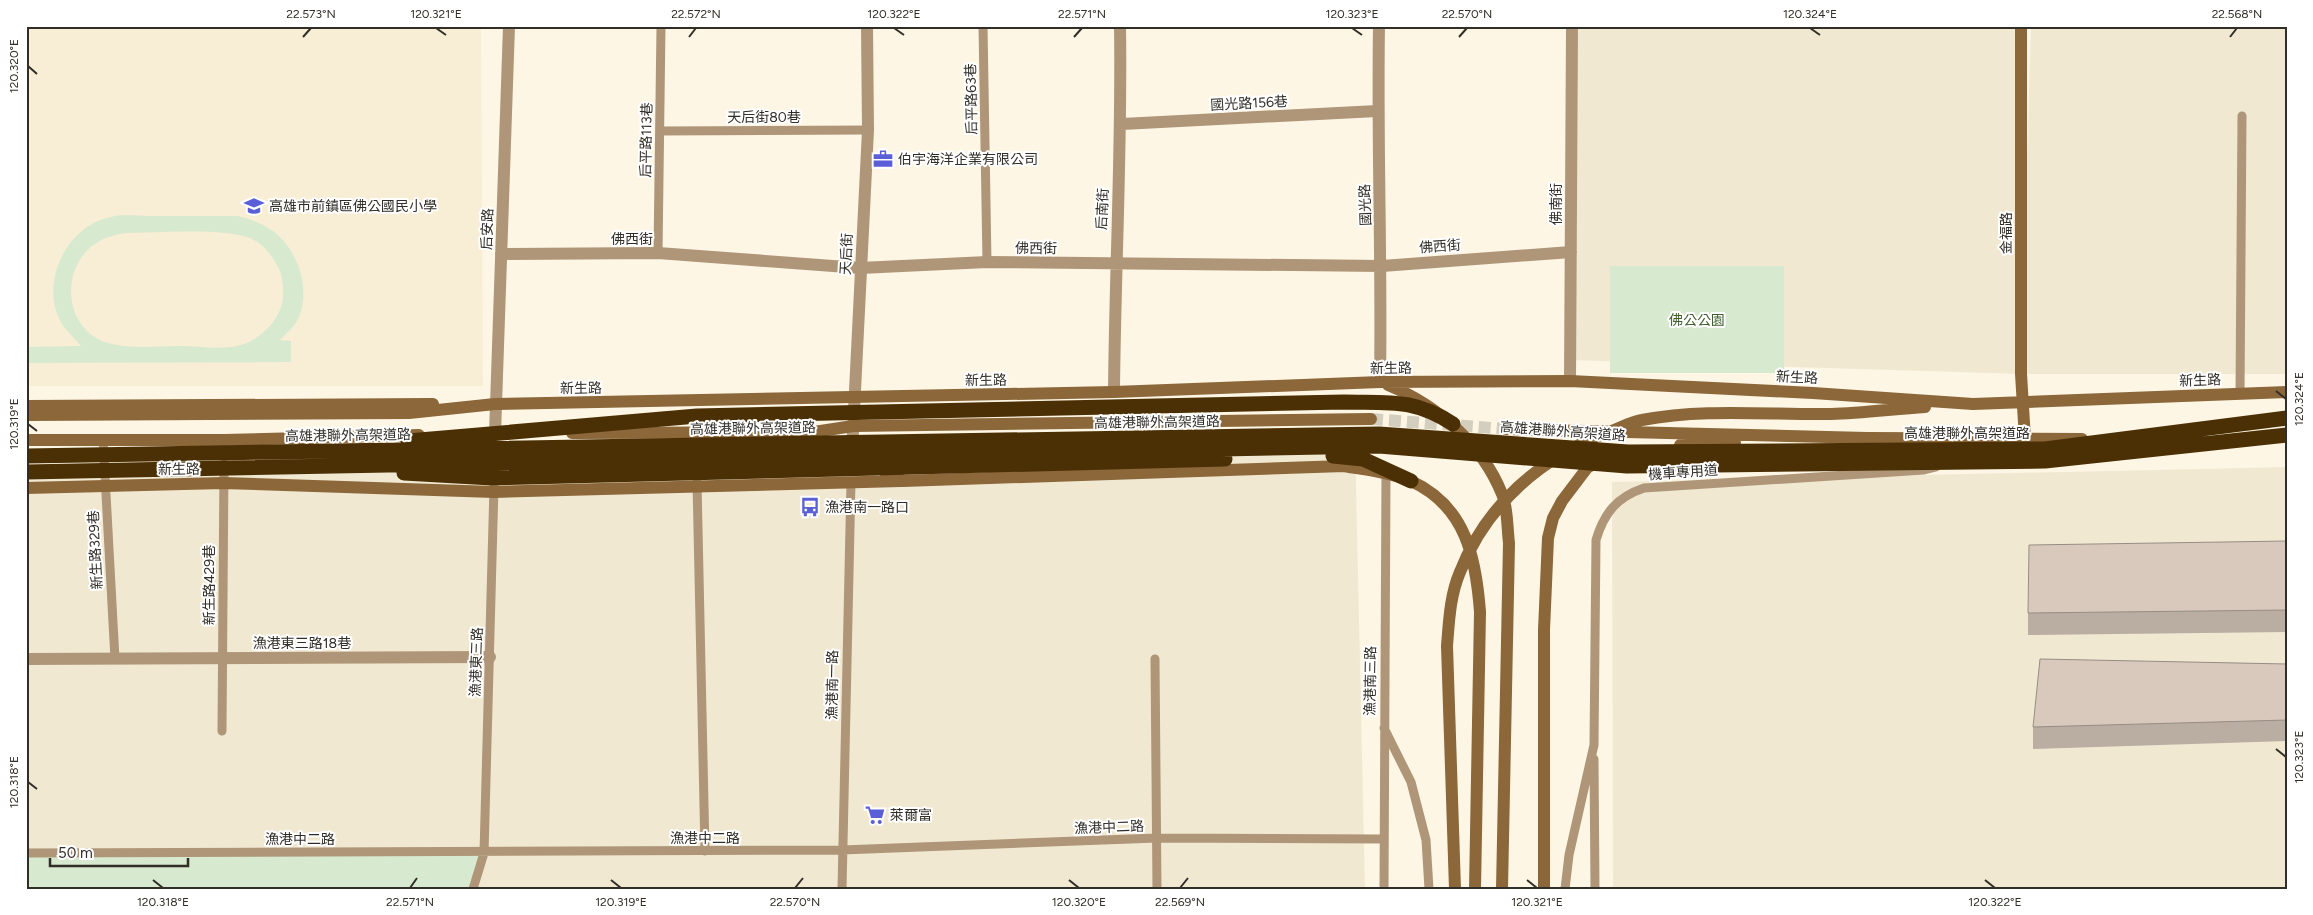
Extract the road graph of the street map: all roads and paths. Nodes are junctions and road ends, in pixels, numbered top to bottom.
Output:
1 (509, 26) edge
2 (661, 26) edge
3 (867, 26) edge
4 (983, 26) edge
5 (1120, 26) edge
6 (1379, 26) edge
7 (1572, 26) edge
8 (2021, 26) edge
9 (1378, 111) junction
10 (2242, 116) dead end
11 (1122, 124) junction
12 (868, 130) junction
13 (660, 131) junction
14 (1571, 252) junction
15 (658, 253) junction
16 (501, 254) junction
17 (987, 262) junction
18 (1115, 264) junction
19 (1382, 266) junction
20 (860, 268) junction
21 (1380, 382) junction
22 (1570, 382) junction
23 (1114, 392) junction
24 (2287, 392) edge
25 (2240, 393) junction
26 (854, 397) junction
27 (2022, 400) junction
28 (495, 404) junction
29 (1973, 404) junction
30 (26, 406) edge
31 (26, 415) edge
32 (2287, 418) edge
33 (1371, 419) tunnel mouth
34 (1453, 424) junction
35 (853, 426) junction
36 (1506, 430) tunnel mouth
37 (697, 432) junction
38 (814, 432) junction
39 (495, 434) junction
40 (2287, 437) edge
41 (1867, 438) junction
42 (103, 439) junction
43 (2024, 439) junction
44 (26, 440) edge
45 (224, 440) junction
46 (852, 453) junction
47 (26, 456) edge
48 (277, 460) junction
49 (26, 472) edge
50 (1386, 473) junction
51 (903, 481) junction
52 (851, 482) junction
53 (1411, 482) junction
54 (224, 483) junction
55 (106, 486) junction
56 (697, 487) junction
57 (26, 488) edge
58 (494, 492) junction
59 (490, 657) junction
60 (222, 658) junction
61 (26, 659) edge
62 (115, 659) junction
63 (1155, 659) dead end
64 (1383, 726) junction
65 (222, 731) dead end
66 (1594, 744) junction
67 (1157, 838) junction
68 (1384, 839) junction
69 (842, 850) junction
70 (705, 851) junction
71 (484, 853) junction
72 (26, 854) edge
73 (472, 889) edge
74 (842, 889) edge
75 (1157, 889) edge
76 (1384, 889) edge
77 (1429, 889) edge
78 (1455, 889) edge
79 (1475, 889) edge
80 (1502, 889) edge
81 (1544, 889) edge
82 (1566, 889) edge
83 (1595, 889) edge

1 - 16 street, 后安路
2 - 13 lane, 后平路113巷
3 - 12 street, 天后街
4 - 17 lane, 后平路63巷
5 - 11 street, 后南街
6 - 9 street, 國光路
7 - 14 street, 佛南街
8 - 27 street, 金福路
9 - 11 street, 國光路156巷
9 - 19 street, 國光路
10 - 25 lane
11 - 18 street, 后南街
12 - 13 lane, 天后街80巷
12 - 20 street, 天后街
13 - 15 lane, 后平路113巷
14 - 19 street, 佛西街
14 - 22 street, 佛南街
15 - 16 street, 佛西街
15 - 20 street, 佛西街
16 - 28 street, 后安路
17 - 18 street, 佛西街
17 - 20 street, 佛西街
18 - 19 street, 佛西街
18 - 23 street, 后南街
19 - 21 street, 國光路
20 - 26 street, 天后街
21 - 22 street, 新生路
21 - 23 street, 新生路
21 - 34 street
22 - 29 street, 新生路
23 - 26 street, 新生路
24 - 25 street, 新生路
25 - 27 street, 新生路
26 - 28 street, 新生路
26 - 35 street, 天后街
27 - 29 street, 新生路
27 - 43 street, 金福路
28 - 30 street, 新生路
28 - 31 street, 新生路
28 - 39 street, 后安路
29 - 78 street
32 - 48 highway, 高雄港聯外高架道路
33 - 35 street, 新生路
34 - 48 highway
34 - 80 street
35 - 38 street, 新生路
35 - 46 street, 天后街
36 - 41 street
37 - 38 street, 新生路
37 - 39 street, 新生路
37 - 56 lane
38 - 46 street, 新生路
39 - 45 street, 新生路
39 - 58 lane, 漁港東三路
40 - 43 street
40 - 48 highway, 高雄港聯外高架道路
41 - 43 street
41 - 81 street
42 - 44 street, 新生路
42 - 45 street, 新生路
42 - 55 lane, 新生路329巷
43 - 66 lane, 機車專用道
45 - 54 lane, 新生路429巷
46 - 51 street, 新生路
46 - 52 street, 天后街
47 - 48 highway, 高雄港聯外高架道路
48 - 49 highway, 高雄港聯外高架道路
48 - 53 highway
50 - 51 street, 新生路
50 - 53 street, 新生路
50 - 64 lane, 漁港南三路
51 - 52 street, 新生路
52 - 56 street, 新生路
52 - 69 lane, 漁港南一路
53 - 79 street, 新生路
54 - 55 street, 新生路
54 - 58 street, 新生路
54 - 60 lane, 新生路429巷
55 - 57 street, 新生路
55 - 62 lane, 新生路329巷
56 - 58 street, 新生路
56 - 70 lane
58 - 59 lane, 漁港東三路
59 - 60 street, 漁港東三路18巷
59 - 71 lane, 漁港東三路
60 - 62 street, 漁港東三路18巷
60 - 65 lane, 新生路429巷
61 - 62 street, 漁港東三路18巷
63 - 67 lane
64 - 68 lane, 漁港南三路
64 - 77 lane
66 - 82 lane, 機車專用道
66 - 83 lane
67 - 68 lane, 漁港中二路
67 - 69 lane, 漁港中二路
67 - 75 lane
68 - 76 lane, 漁港南三路
69 - 70 lane, 漁港中二路
69 - 74 lane, 漁港南一路
70 - 71 lane, 漁港中二路
71 - 72 lane, 漁港中二路
71 - 73 lane, 漁港東三路

